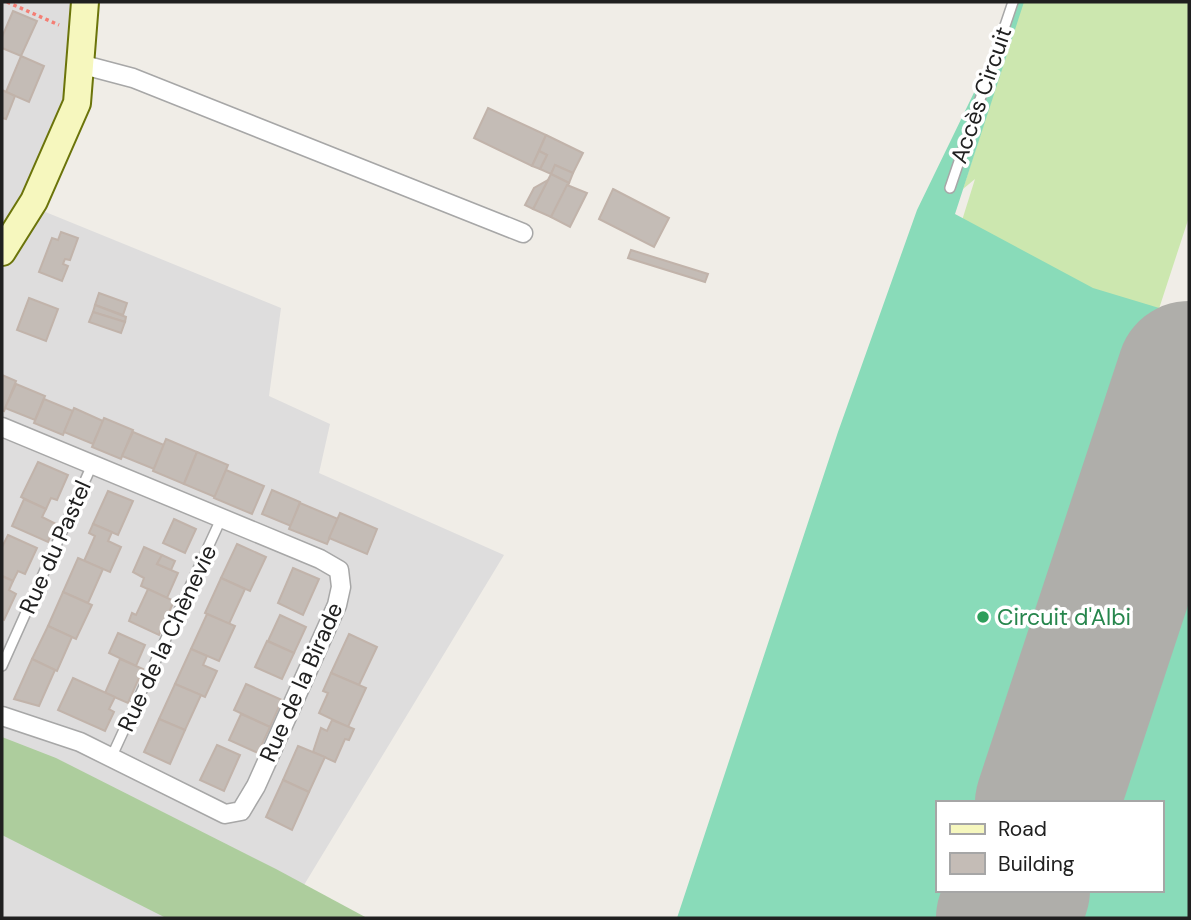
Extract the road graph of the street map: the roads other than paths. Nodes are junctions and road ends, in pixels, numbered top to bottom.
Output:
1 (85, 2) edge
2 (1013, 2) edge
3 (80, 64) junction
4 (950, 188) dead end
5 (523, 233) dead end
6 (2, 252) edge
7 (2, 427) edge
8 (92, 465) junction
9 (221, 519) junction
10 (2, 666) edge
11 (2, 716) edge
12 (111, 758) junction

1 - 3 street
2 - 4 lane, Accès Circuit
3 - 5 street
3 - 6 street
7 - 8 street, Rue de la Birade
8 - 9 street, Rue de la Birade
8 - 10 lane, Rue du Pastel
9 - 12 lane, Rue de la Chènevie
9 - 12 street, Rue de la Birade
11 - 12 street, Rue de la Birade

